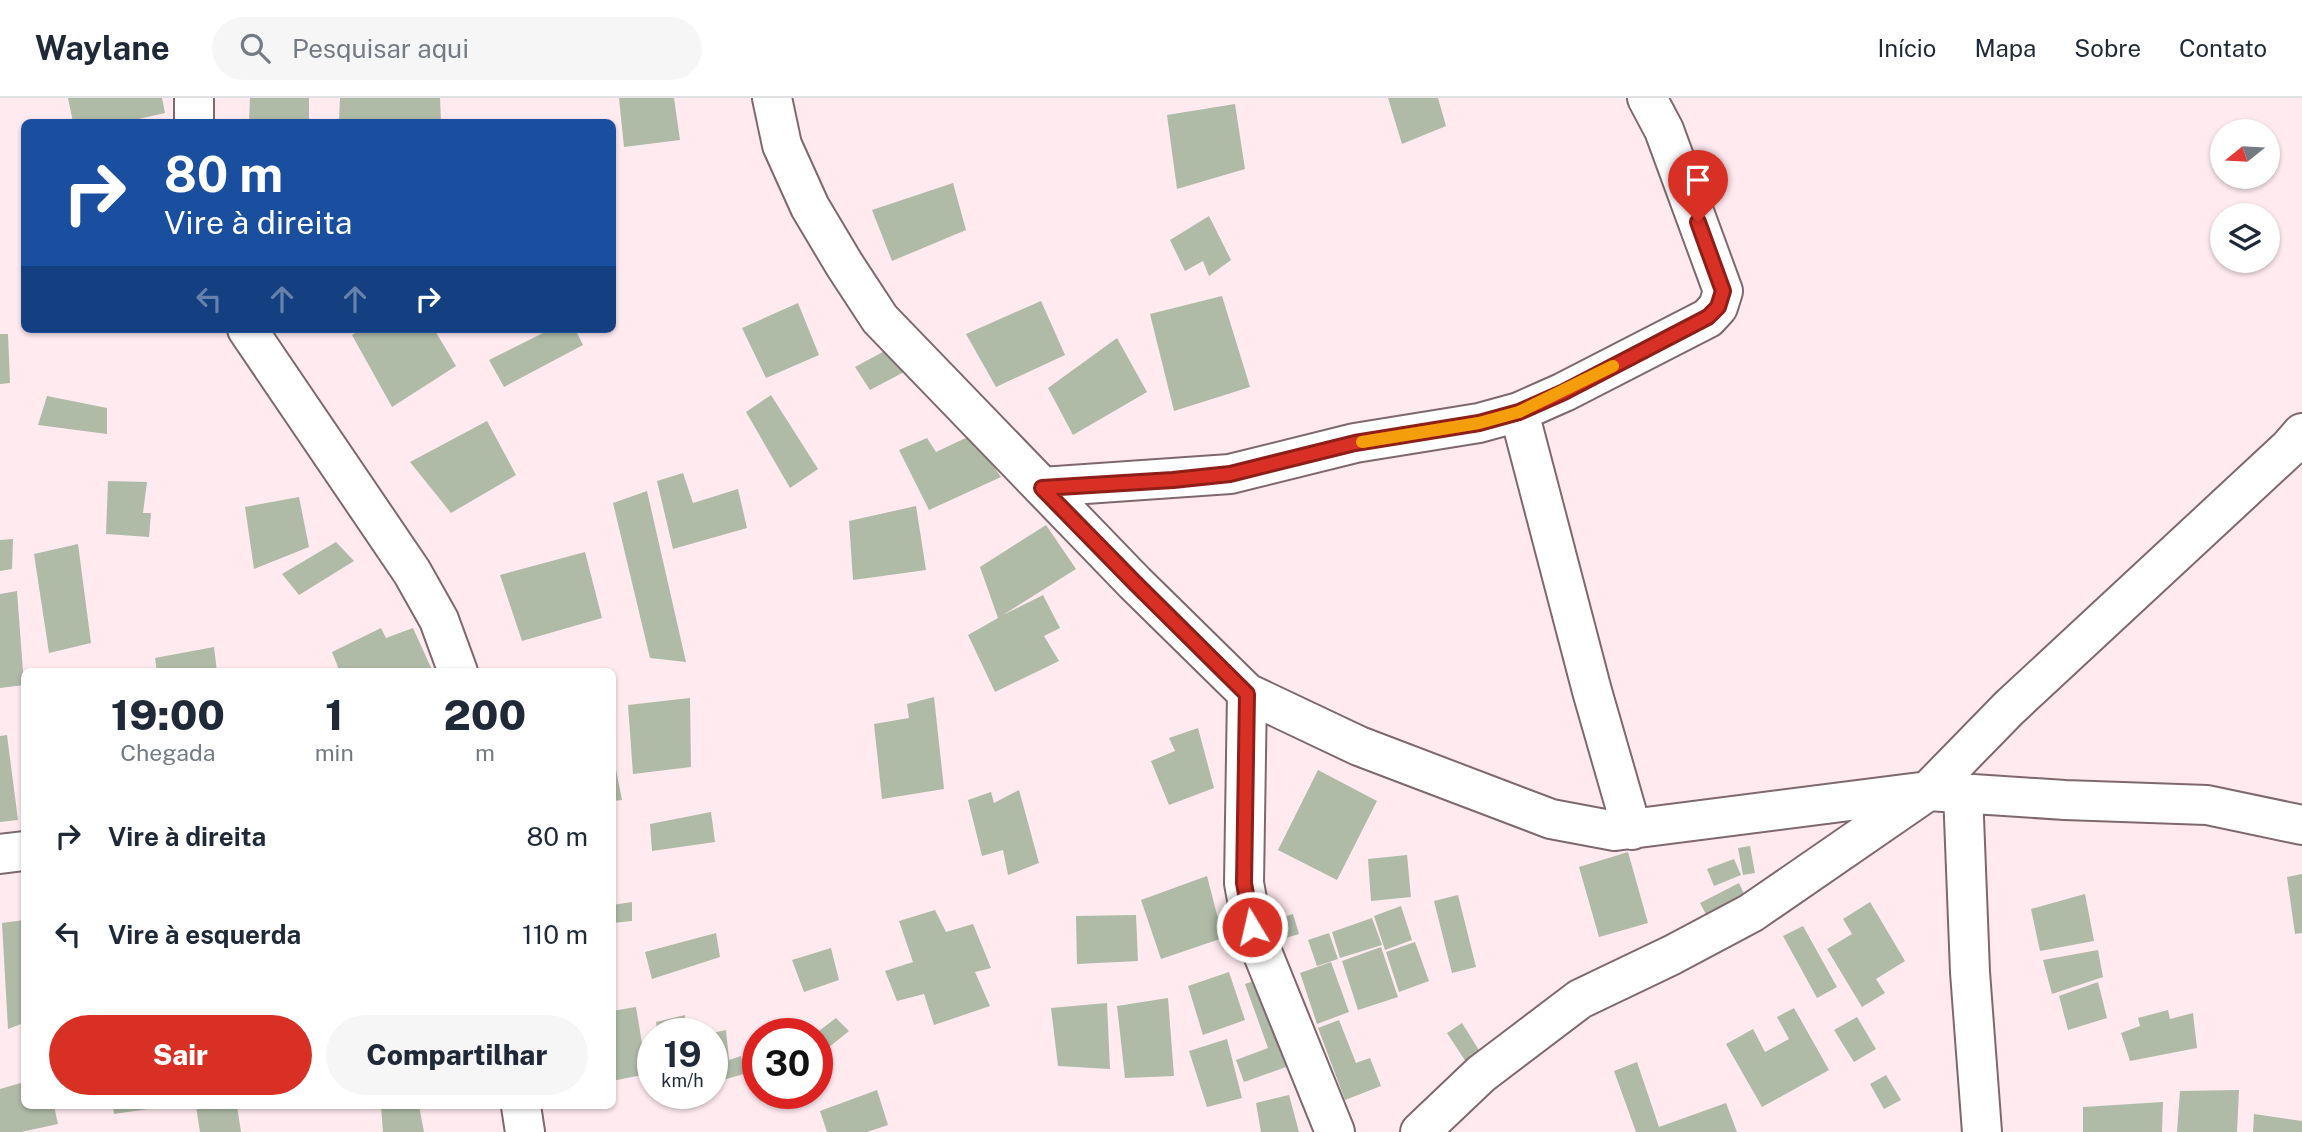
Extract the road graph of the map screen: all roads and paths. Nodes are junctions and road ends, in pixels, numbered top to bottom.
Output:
1 (194, 98) edge
2 (772, 98) edge
3 (1647, 98) edge
4 (194, 119) edge
5 (250, 333) edge
6 (1519, 412) junction
7 (2302, 433) edge
8 (1042, 488) junction
9 (457, 668) edge
10 (1247, 694) junction
11 (1946, 791) junction
12 (2302, 825) edge
13 (1632, 830) junction
14 (21, 851) edge
15 (0, 854) edge
16 (521, 1109) edge
17 (525, 1132) edge
18 (1335, 1132) edge
19 (1420, 1132) edge
20 (1982, 1132) edge

1 - 4 street
2 - 8 street
3 - 6 street
5 - 9 street
6 - 8 street
6 - 13 street
7 - 11 street
8 - 10 street
10 - 13 street
10 - 18 street
11 - 12 street
11 - 13 street
11 - 19 street
11 - 20 street
14 - 15 street
16 - 17 street

